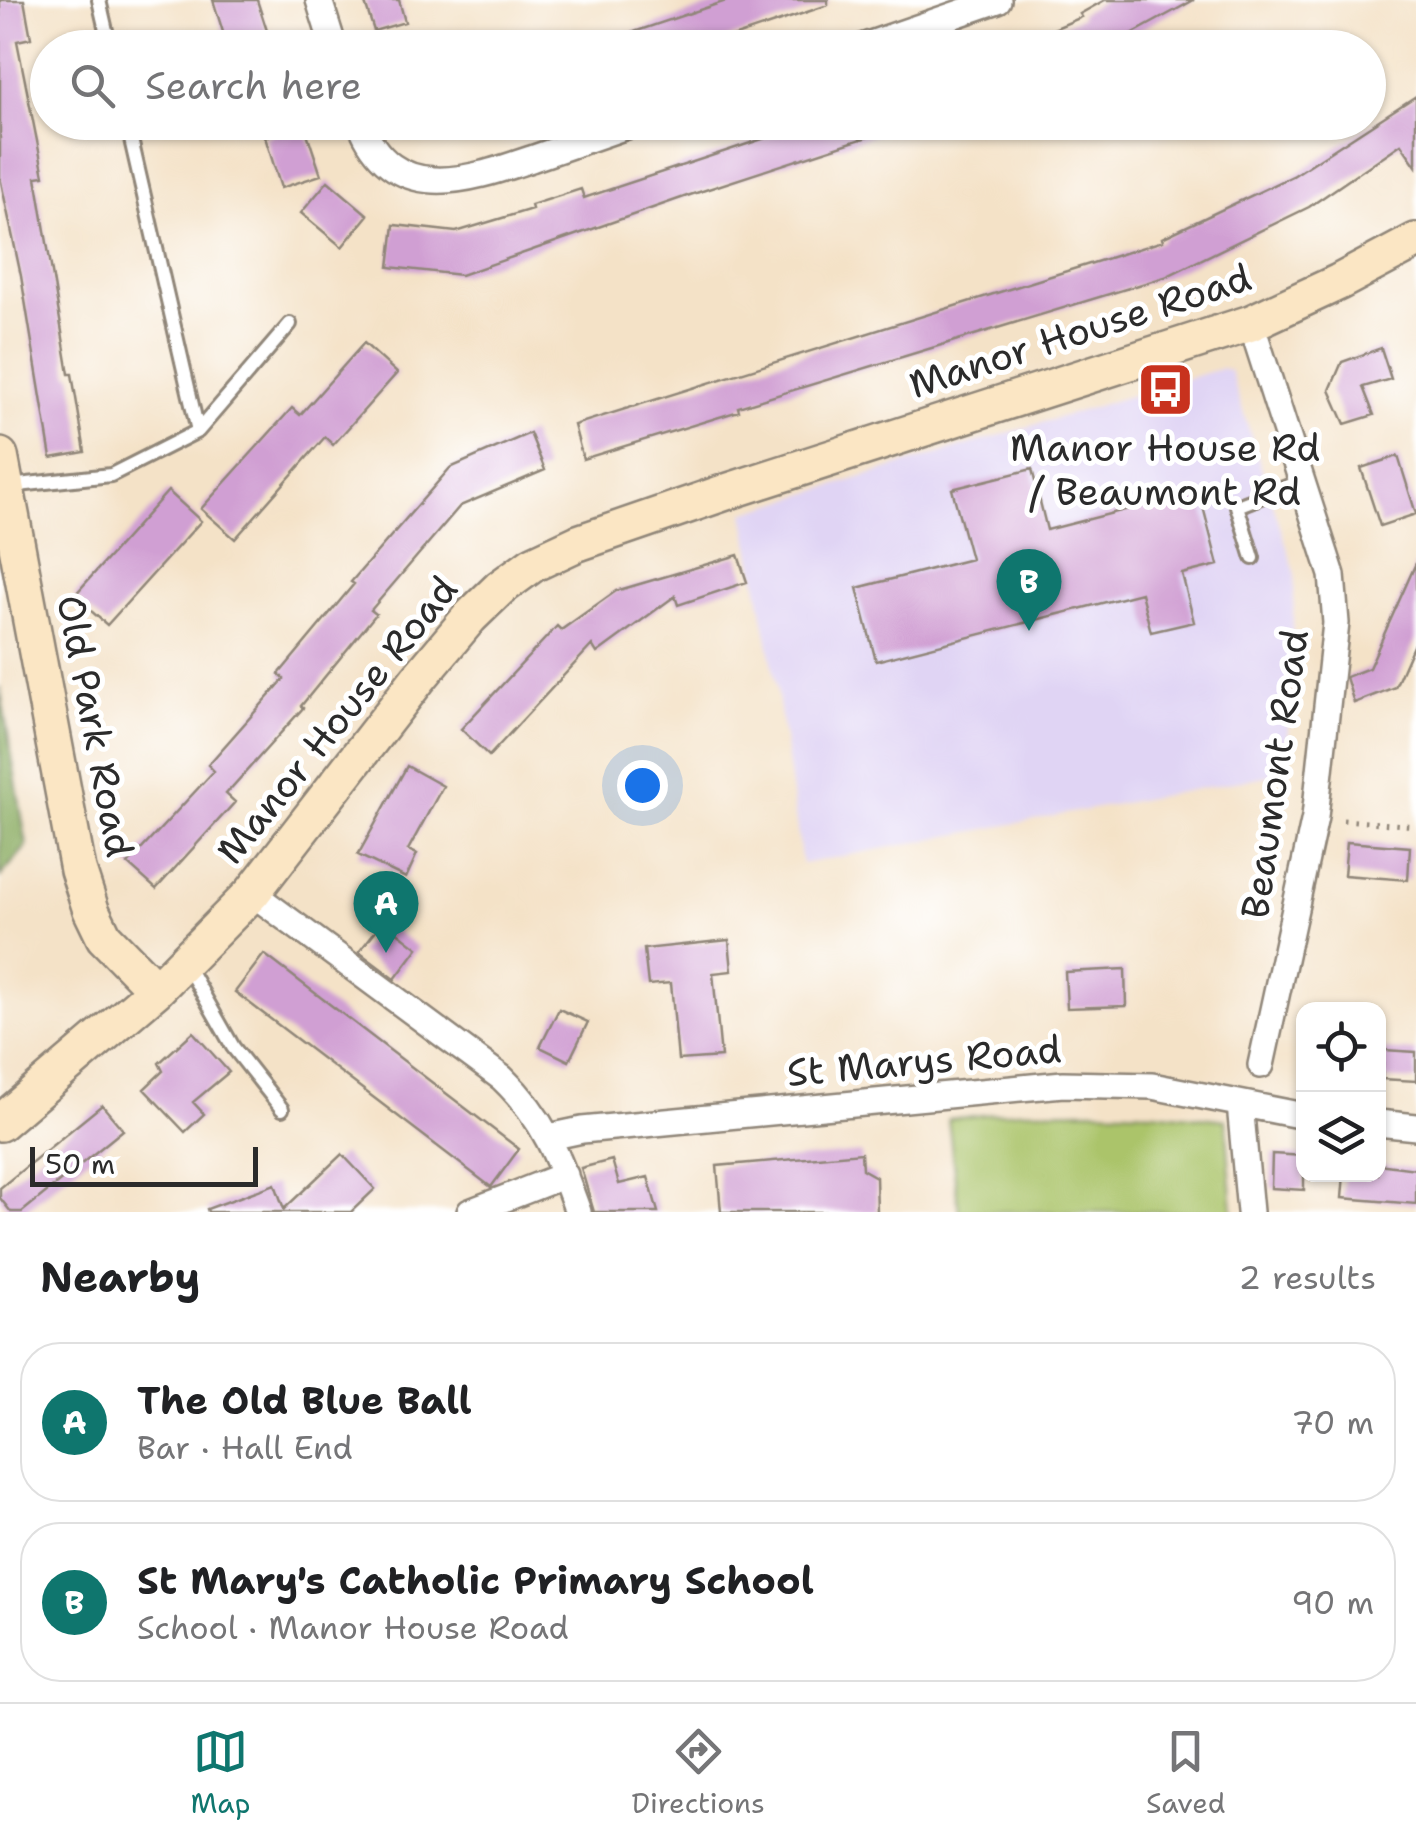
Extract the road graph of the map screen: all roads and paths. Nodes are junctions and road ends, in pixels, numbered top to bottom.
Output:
1 (99, 0) edge
2 (319, 0) edge
3 (998, 0) edge
4 (106, 30) edge
5 (328, 30) edge
6 (911, 30) edge
7 (132, 140) edge
8 (367, 140) edge
9 (586, 140) edge
10 (1416, 241) edge
11 (1251, 323) junction
12 (290, 324) dead end
13 (198, 431) junction
14 (3, 471) edge
15 (1304, 480) junction
16 (1254, 558) dead end
17 (1315, 817) junction
18 (1416, 826) edge
19 (252, 893) junction
20 (184, 962) junction
21 (156, 990) junction
22 (1260, 1065) dead end
23 (1240, 1104) junction
24 (282, 1109) dead end
25 (1296, 1114) edge
26 (0, 1123) edge
27 (1386, 1124) edge
28 (1416, 1127) edge
29 (549, 1137) junction
30 (565, 1175) junction
31 (470, 1212) edge
32 (578, 1212) edge
33 (1250, 1212) edge

1 - 4 lane
2 - 5 street
3 - 6 street
7 - 13 lane
8 - 9 street
10 - 11 main road, Manor House Road
11 - 15 street, Beaumont Road
11 - 19 main road, Manor House Road
12 - 13 lane
13 - 14 lane
14 - 21 main road, Old Park Road
15 - 16 lane
15 - 17 street, Beaumont Road
17 - 18 path
17 - 22 street, Beaumont Road
19 - 20 main road, Manor House Road
19 - 29 street
20 - 21 main road, Manor House Road
20 - 24 lane
21 - 26 main road, Manor House Road
23 - 25 street, St Marys Road
23 - 29 street, St Marys Road
23 - 33 street
27 - 28 street
29 - 30 street
30 - 31 street
30 - 32 street

